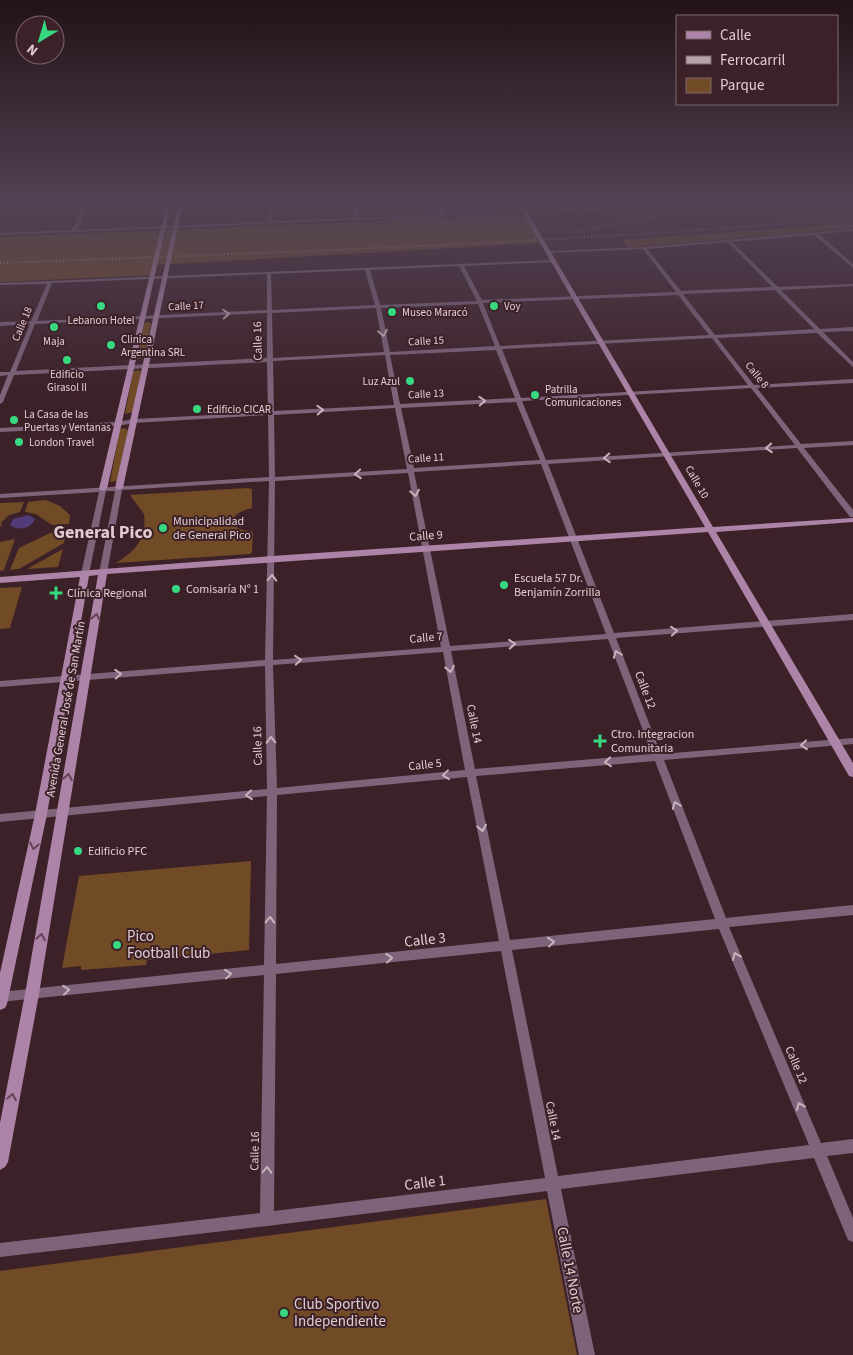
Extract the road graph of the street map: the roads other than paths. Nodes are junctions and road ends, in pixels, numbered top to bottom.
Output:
1 (154, 266) edge
2 (167, 266) edge
3 (432, 266) edge
4 (462, 266) edge
5 (555, 266) edge
6 (658, 266) edge
7 (755, 266) edge
8 (367, 269) junction
9 (269, 273) junction
10 (165, 277) junction
11 (151, 278) junction
12 (50, 282) junction
13 (0, 284) edge
14 (853, 285) edge
15 (778, 288) junction
16 (679, 293) junction
17 (574, 298) junction
18 (480, 302) junction
19 (378, 307) junction
20 (271, 312) junction
21 (142, 318) junction
22 (156, 318) junction
23 (33, 323) junction
24 (0, 324) edge
25 (853, 329) edge
26 (819, 330) junction
27 (712, 336) junction
28 (600, 342) junction
29 (497, 348) junction
30 (387, 353) junction
31 (271, 360) junction
32 (853, 365) edge
33 (146, 366) junction
34 (130, 367) junction
35 (12, 373) junction
36 (0, 374) edge
37 (853, 381) edge
38 (754, 386) junction
39 (630, 393) junction
40 (518, 399) junction
41 (0, 402) edge
42 (397, 406) junction
43 (271, 413) junction
44 (134, 421) junction
45 (117, 424) junction
46 (0, 430) edge
47 (853, 443) edge
48 (799, 446) junction
49 (666, 454) junction
50 (543, 462) junction
51 (410, 470) junction
52 (272, 479) junction
53 (119, 488) junction
54 (103, 490) junction
55 (0, 496) edge
56 (853, 515) edge
57 (853, 520) edge
58 (711, 530) junction
59 (574, 539) junction
60 (426, 549) junction
61 (272, 559) junction
62 (103, 573) junction
63 (85, 574) junction
64 (0, 580) edge
65 (853, 617) edge
66 (766, 624) junction
67 (610, 636) junction
68 (446, 649) junction
69 (269, 663) junction
70 (87, 676) junction
71 (65, 678) junction
72 (0, 684) edge
73 (853, 741) edge
74 (835, 742) junction
75 (658, 758) junction
76 (471, 773) junction
77 (853, 773) edge
78 (272, 794) junction
79 (62, 812) junction
80 (41, 814) junction
81 (0, 818) edge
82 (853, 910) edge
83 (722, 923) junction
84 (506, 947) junction
85 (270, 970) junction
86 (32, 994) junction
87 (1, 1000) edge
88 (853, 1146) edge
89 (819, 1151) junction
90 (0, 1162) edge
91 (553, 1184) junction
92 (267, 1219) junction
93 (853, 1235) edge
94 (0, 1250) edge
95 (587, 1355) edge

1 - 11 main road, Avenida General José de San Martín
2 - 10 main road, Avenida General José de San Martín
3 - 8 street
4 - 18 street, Calle 12
5 - 17 main road, Calle 10
6 - 16 street, Calle 8
7 - 15 street
8 - 9 street
8 - 19 street, Calle 14
9 - 10 street
9 - 20 street, Calle 16
10 - 11 street
10 - 22 main road, Avenida General José de San Martín
11 - 12 street
11 - 21 main road, Avenida General José de San Martín
12 - 13 street
12 - 23 street, Calle 18
14 - 15 street, Calle 17
15 - 16 street, Calle 17
15 - 26 street
16 - 17 street, Calle 17
16 - 27 street, Calle 8
17 - 18 street, Calle 17
17 - 28 main road, Calle 10
18 - 19 street, Calle 17
18 - 29 street, Calle 12
19 - 20 street, Calle 17
19 -> 30 street, Calle 14
22 -> 20 street, Calle 17
20 - 31 street, Calle 16
21 - 22 street, Calle 17
21 - 23 street, Calle 17
21 - 34 main road, Avenida General José de San Martín
22 - 33 main road, Avenida General José de San Martín
23 - 24 street, Calle 17
23 - 35 street, Calle 18
25 - 26 street, Calle 15
26 - 27 street, Calle 15
26 - 32 street
27 - 28 street, Calle 15
27 - 38 street, Calle 8
28 - 29 street, Calle 15
28 - 39 main road, Calle 10
29 - 30 street, Calle 15
29 - 40 street, Calle 12
30 - 31 street, Calle 15
30 - 42 street, Calle 14
31 - 33 street, Calle 15
31 - 43 street, Calle 16
33 - 34 street, Calle 15
33 - 44 main road, Avenida General José de San Martín
34 - 35 street, Calle 15
34 - 45 main road, Avenida General José de San Martín
35 - 36 street, Calle 15
35 - 41 street, Calle 18
37 - 38 street, Calle 13
38 - 39 street, Calle 13
38 - 48 street, Calle 8
39 - 40 street, Calle 13
39 - 49 main road, Calle 10
42 -> 40 street, Calle 13
40 - 50 street, Calle 12
43 -> 42 street, Calle 13
42 - 51 street, Calle 14
43 - 44 street, Calle 13
43 - 52 street, Calle 16
44 - 45 street, Calle 13
44 - 53 main road, Avenida General José de San Martín
45 - 46 street, Calle 13
45 - 54 main road, Avenida General José de San Martín
47 - 48 street, Calle 11
48 -> 49 street, Calle 11
48 - 56 street, Calle 8
49 -> 50 street, Calle 11
49 - 58 main road, Calle 10
50 - 51 street, Calle 11
50 - 59 street, Calle 12
51 -> 52 street, Calle 11
51 -> 60 street, Calle 14
52 - 53 street, Calle 11
52 - 61 street, Calle 16
53 - 54 street, Calle 11
53 - 62 street, Avenida General José de San Martín
54 - 55 street, Calle 11
54 - 63 street, Avenida General José de San Martín
57 - 58 main road, Calle 9
58 - 59 main road, Calle 9
58 - 66 main road, Calle 10
59 - 60 main road, Calle 9
59 - 67 street, Calle 12
60 - 61 main road, Calle 9
60 - 68 street, Calle 14
61 - 62 main road, Calle 9
69 -> 61 street, Calle 16
62 - 63 main road, Calle 9
70 -> 62 main road, Avenida General José de San Martín
63 - 64 main road, Calle 9
63 - 71 main road, Avenida General José de San Martín
65 - 66 street, Calle 7
67 -> 66 street, Calle 7
66 - 74 main road, Calle 10
68 -> 67 street, Calle 7
75 -> 67 street, Calle 12
69 -> 68 street, Calle 7
68 -> 76 street, Calle 14
70 -> 69 street, Calle 7
78 -> 69 street, Calle 16
70 - 71 street, Calle 7
79 -> 70 main road, Avenida General José de San Martín
71 - 72 street, Calle 7
71 - 80 main road, Avenida General José de San Martín
73 - 74 street, Calle 5
74 -> 75 street, Calle 5
74 - 77 main road, Calle 10
75 -> 76 street, Calle 5
83 -> 75 street, Calle 12
76 -> 78 street, Calle 5
76 -> 84 street, Calle 14
78 -> 79 street, Calle 5
85 -> 78 street, Calle 16
79 - 80 street, Calle 5
86 -> 79 main road, Avenida General José de San Martín
80 - 81 street, Calle 5
80 -> 87 main road, Avenida General José de San Martín
82 - 83 street, Calle 3
84 -> 83 street, Calle 3
89 -> 83 street, Calle 12
85 -> 84 street, Calle 3
84 - 91 street, Calle 14
86 -> 85 street, Calle 3
92 -> 85 street, Calle 16
86 - 87 street, Calle 3
90 -> 86 main road, Avenida General José de San Martín
88 - 89 street, Calle 1
89 - 91 street, Calle 1
89 - 93 street, Calle 12
91 - 92 street, Calle 1
91 - 95 street, Calle 14 Norte
92 - 94 street, Calle 1

